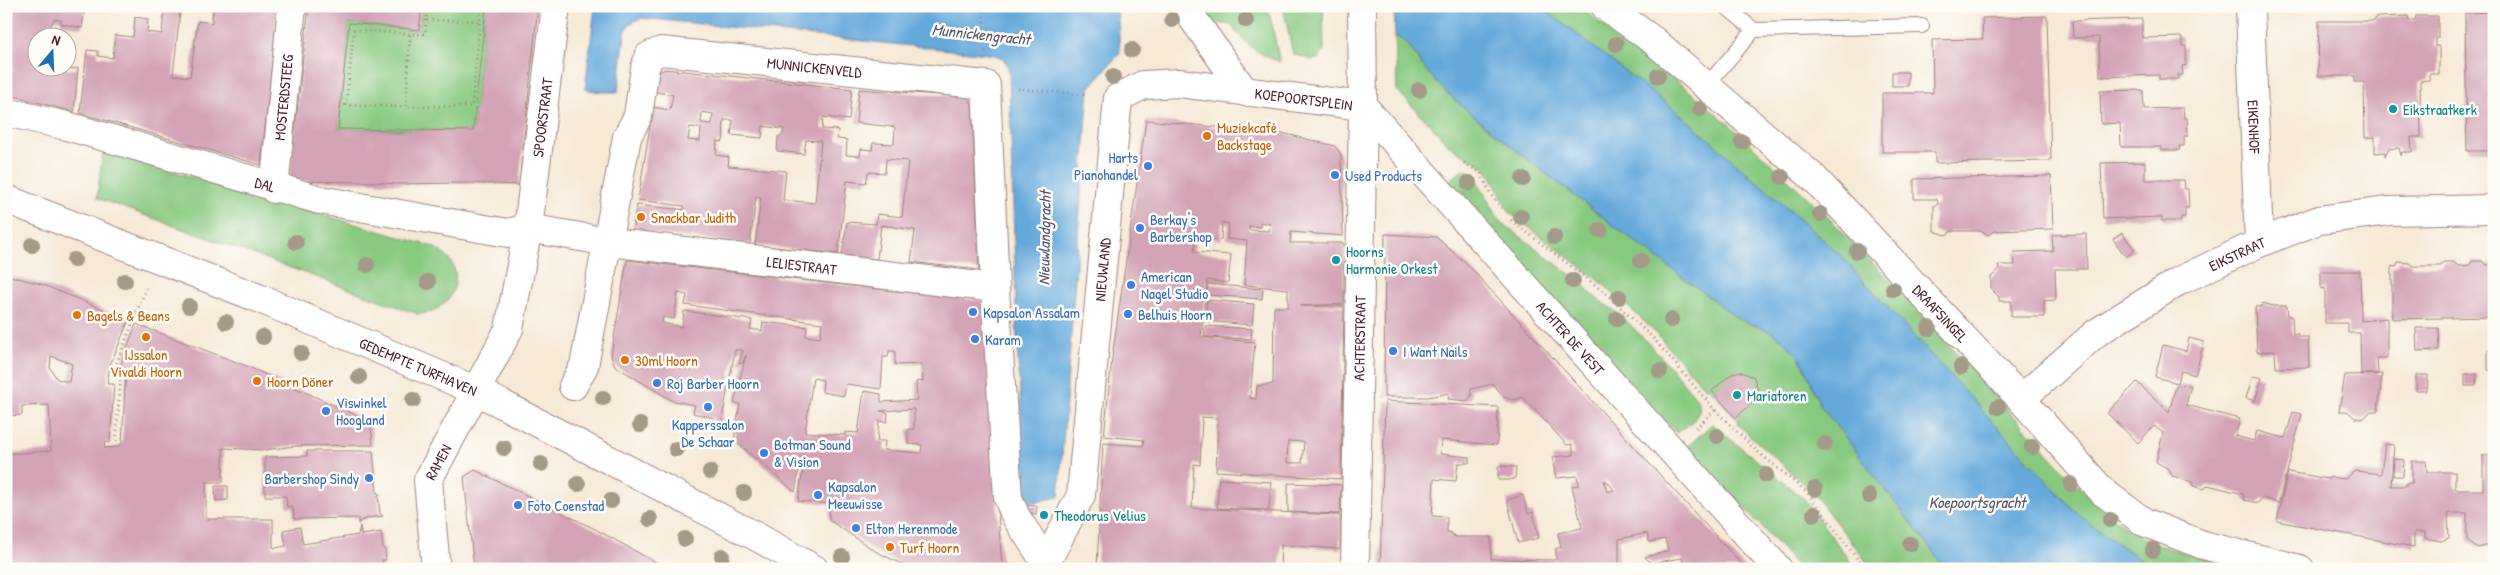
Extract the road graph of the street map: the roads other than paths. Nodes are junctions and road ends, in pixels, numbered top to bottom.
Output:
1 (292, 6) edge
2 (556, 6) edge
3 (1184, 6) edge
4 (1362, 6) edge
5 (1725, 6) edge
6 (1611, 8) edge
7 (2250, 10) dead end
8 (1922, 26) dead end
9 (1754, 30) junction
10 (986, 86) joint
11 (1706, 86) junction
12 (1245, 92) junction
13 (1363, 106) junction
14 (6, 112) edge
15 (274, 188) junction
16 (6, 198) edge
17 (2494, 210) edge
18 (528, 228) junction
19 (609, 242) junction
20 (2259, 243) junction
21 (995, 288) junction
22 (572, 386) dead end
23 (477, 391) junction
24 (2021, 399) junction
25 (1046, 566) edge
26 (436, 569) edge
27 (814, 569) edge
28 (1355, 569) edge
29 (1778, 569) edge
30 (2300, 569) edge

1 - 15 street, MOSTERDSTEEG
2 - 18 street, SPOORSTRAAT
3 - 12 street
4 - 13 street, ACHTERSTRAAT
5 - 9 lane
6 - 11 street, DRAAFSINGEL
7 - 20 street, EIKENHOF
8 - 9 lane
9 - 11 lane
10 - 19 street, MUNNICKENVELD
10 - 21 street, NIEUWLAND
11 - 24 street, DRAAFSINGEL
12 - 13 street, KOEPOORTSPLEIN
12 - 25 street, NIEUWLAND
13 - 28 street, ACHTERSTRAAT
13 - 29 street, ACHTER DE VEST
14 - 15 street, DAL
15 - 18 street, DAL
16 - 23 street, GEDEMPTE TURFHAVEN
17 - 20 street, EIKSTRAAT
18 - 19 street
18 - 23 street, SPOORSTRAAT
19 - 21 street, LELIESTRAAT
19 - 22 street
20 - 24 street, EIKSTRAAT
21 - 25 street, NIEUWLAND
23 - 26 street, RAMEN
23 - 27 street, GEDEMPTE TURFHAVEN
24 - 30 street, DRAAFSINGEL

